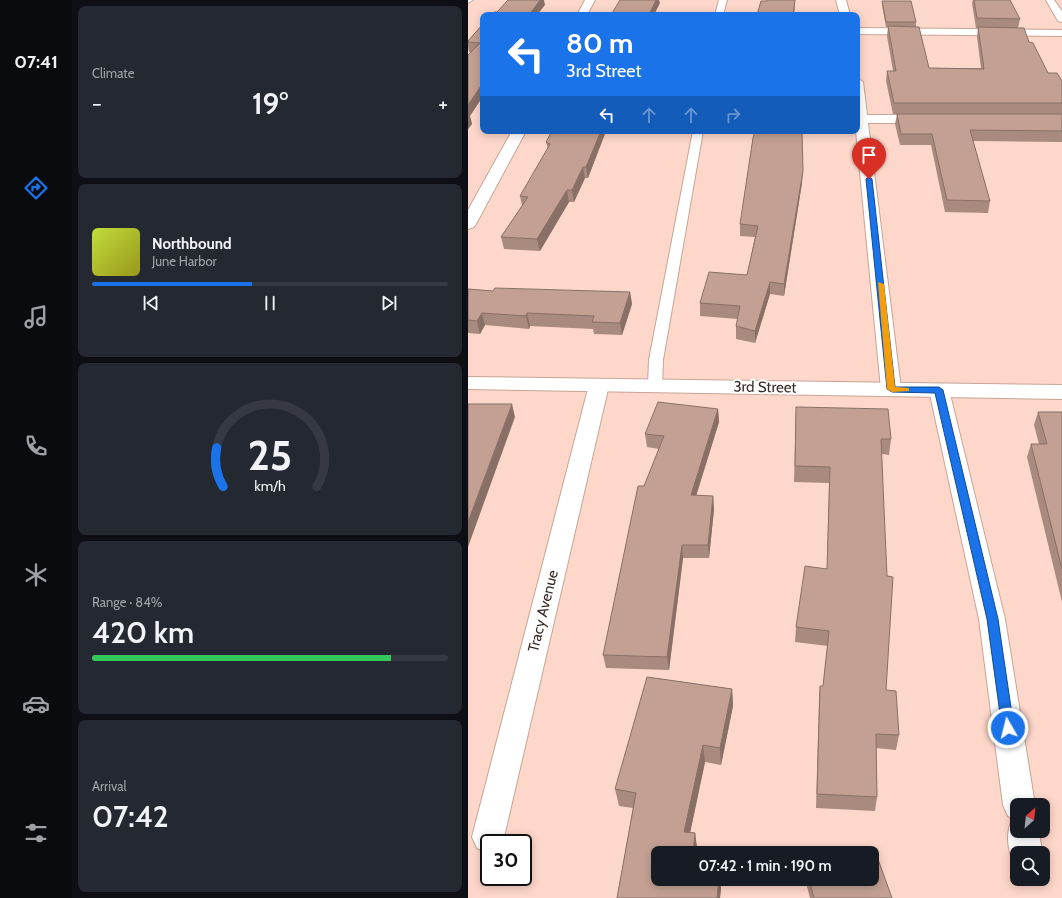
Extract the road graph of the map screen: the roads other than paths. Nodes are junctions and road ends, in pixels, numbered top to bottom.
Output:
1 (590, 0) edge
2 (723, 0) edge
3 (841, 0) edge
4 (1050, 1) dead end
5 (584, 12) edge
6 (720, 12) edge
7 (844, 12) edge
8 (1062, 19) edge
9 (860, 31) edge
10 (1062, 33) edge
11 (860, 104) edge
12 (862, 119) junction
13 (942, 119) edge
14 (516, 134) edge
15 (697, 134) edge
16 (468, 224) edge
17 (468, 383) edge
18 (598, 385) junction
19 (655, 386) junction
20 (892, 389) junction
21 (939, 390) junction
22 (1062, 392) edge
23 (1018, 798) edge
24 (489, 834) edge

1 - 5 street
2 - 6 lane
3 - 7 street
4 - 8 street
9 - 10 street
11 - 12 street
12 - 13 street
12 - 20 street
14 - 16 street
15 - 19 lane
17 - 18 street, 3rd Street
18 - 19 street, 3rd Street
18 - 24 street, Tracy Avenue
19 - 20 street, 3rd Street
20 - 21 street, 3rd Street
21 - 22 street, 3rd Street
21 - 23 street

